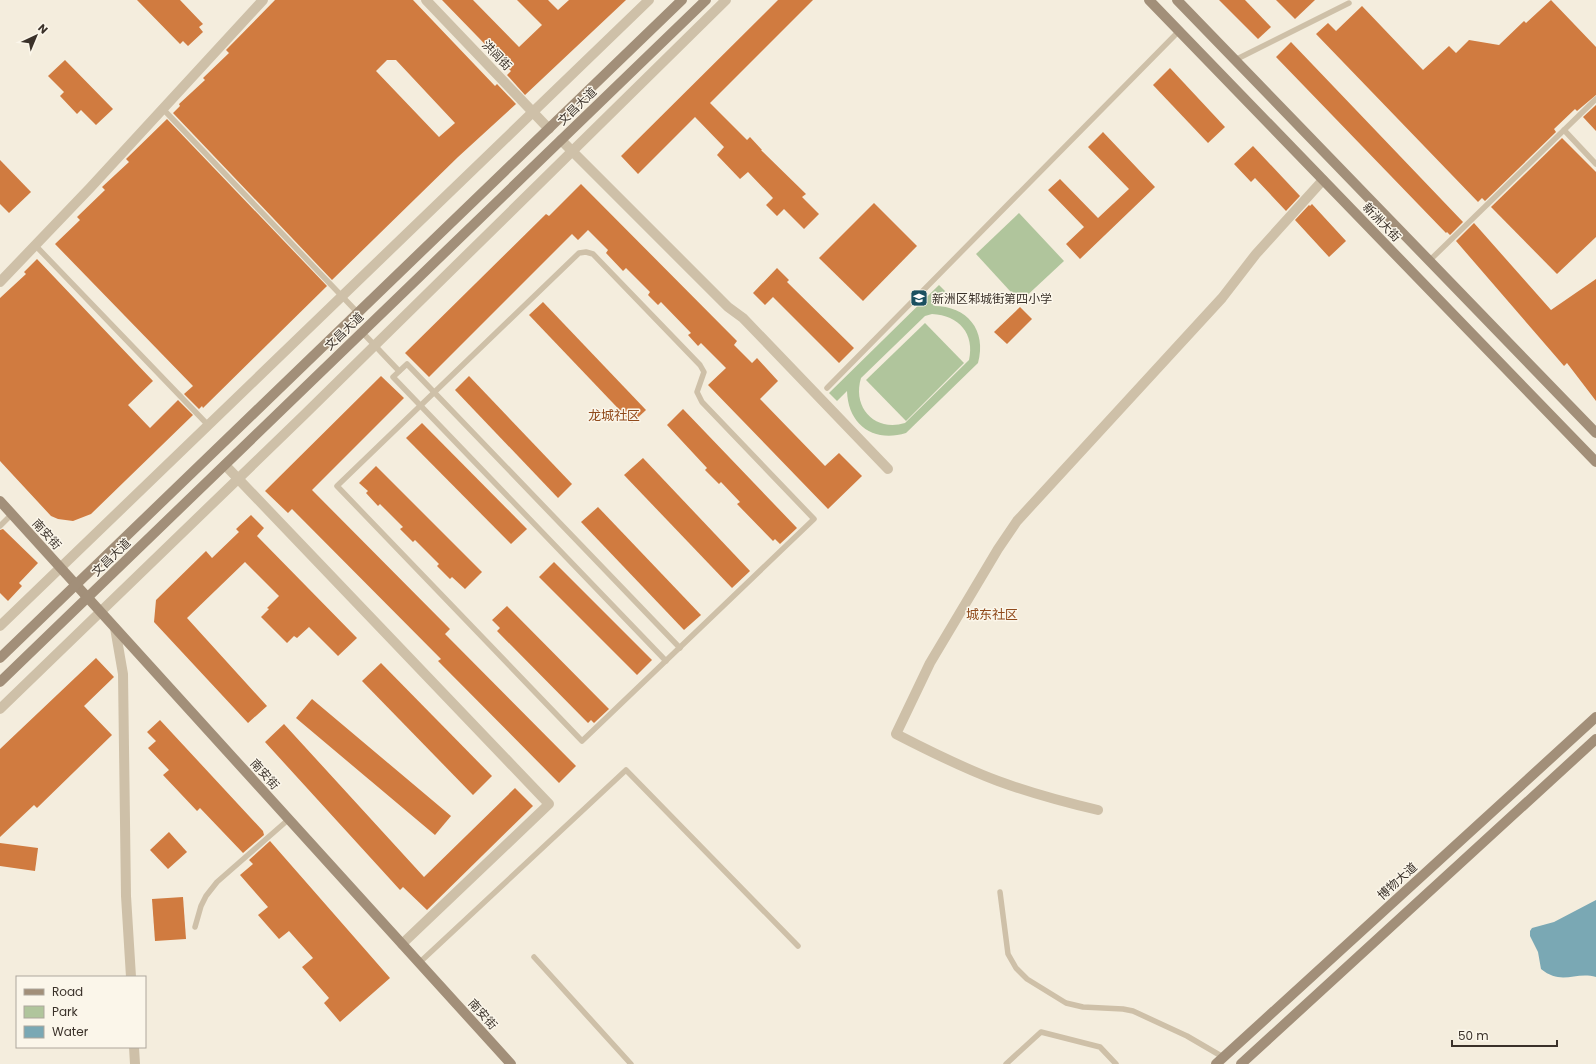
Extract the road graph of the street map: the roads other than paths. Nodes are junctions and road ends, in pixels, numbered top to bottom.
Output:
1 (263, 0) edge
2 (426, 0) edge
3 (649, 0) edge
4 (682, 0) edge
5 (706, 0) edge
6 (726, 0) edge
7 (1149, 0) edge
8 (1177, 0) edge
9 (1349, 3) dead end
10 (1179, 31) junction
11 (1234, 60) junction
12 (1596, 98) edge
13 (163, 109) junction
14 (533, 112) junction
15 (549, 129) junction
16 (1564, 130) junction
17 (561, 140) junction
18 (573, 151) junction
19 (1596, 164) edge
20 (1324, 180) junction
21 (35, 245) junction
22 (1430, 261) junction
23 (0, 282) edge
24 (342, 296) junction
25 (358, 313) junction
26 (362, 332) junction
27 (375, 346) junction
28 (399, 371) junction
29 (828, 388) dead end
30 (434, 392) junction
31 (420, 406) junction
32 (208, 425) junction
33 (1596, 433) edge
34 (1596, 462) edge
35 (225, 464) junction
36 (888, 469) dead end
37 (238, 478) junction
38 (0, 501) edge
39 (12, 514) junction
40 (0, 526) edge
41 (60, 567) junction
42 (76, 585) junction
43 (88, 597) junction
44 (101, 612) junction
45 (0, 626) edge
46 (115, 628) junction
47 (680, 648) junction
48 (0, 658) edge
49 (666, 661) junction
50 (0, 682) edge
51 (0, 709) edge
52 (1596, 717) edge
53 (1596, 739) edge
54 (1098, 810) dead end
55 (289, 819) junction
56 (1000, 892) dead end
57 (195, 927) dead end
58 (402, 944) junction
59 (798, 946) dead end
60 (534, 957) dead end
61 (419, 963) junction
62 (131, 976) edge
63 (134, 1048) edge
64 (1220, 1061) edge
65 (135, 1064) edge
66 (511, 1064) edge
67 (631, 1064) edge
68 (1006, 1064) edge
69 (1116, 1064) edge
70 (1241, 1064) edge

1 - 13 street
2 - 14 street, 洪闾街
3 - 14 street
4 - 15 main road, 文昌大道
5 - 17 main road, 文昌大道
6 - 18 street
7 - 10 main road, 新洲大街
8 - 11 main road, 新洲大街
9 - 11 lane
10 - 20 main road, 新洲大街
10 - 29 lane
11 - 22 main road, 新洲大街
12 - 16 lane
13 - 21 street
13 - 24 lane
14 - 15 street, 洪闾街
14 - 24 street
15 - 25 main road, 文昌大道
16 - 19 lane
16 - 22 lane
17 - 18 street
17 - 26 main road, 文昌大道
18 - 27 street
18 - 36 street
20 - 34 main road, 新洲大街
20 - 54 street
21 - 23 street
21 - 32 lane
22 - 33 main road, 新洲大街
24 - 25 lane
24 - 32 street
25 - 42 main road, 文昌大道
26 - 27 lane
26 - 35 main road, 文昌大道
27 - 28 lane
27 - 37 street
28 - 30 lane
28 - 31 lane
30 - 31 lane
30 - 47 lane
30 - 47 lane
31 - 49 lane
31 - 49 lane
32 - 41 street
35 - 37 street
35 - 43 main road, 文昌大道
37 - 44 street
37 - 58 street
38 - 39 main road, 南安街
39 - 40 lane
39 - 41 main road, 南安街
41 - 42 main road, 南安街
41 - 45 street
42 - 43 main road, 南安街
42 - 48 main road, 文昌大道
43 - 44 main road, 南安街
43 - 50 main road, 文昌大道
44 - 46 main road, 南安街
44 - 51 street
46 - 55 main road, 南安街
46 - 62 street
47 - 49 lane
52 - 64 main road, 博物大道
53 - 70 main road
55 - 57 lane
55 - 58 main road, 南安街
56 - 64 lane
58 - 61 main road, 南安街
59 - 61 lane
60 - 67 lane
61 - 66 main road, 南安街
63 - 65 street
68 - 69 lane

